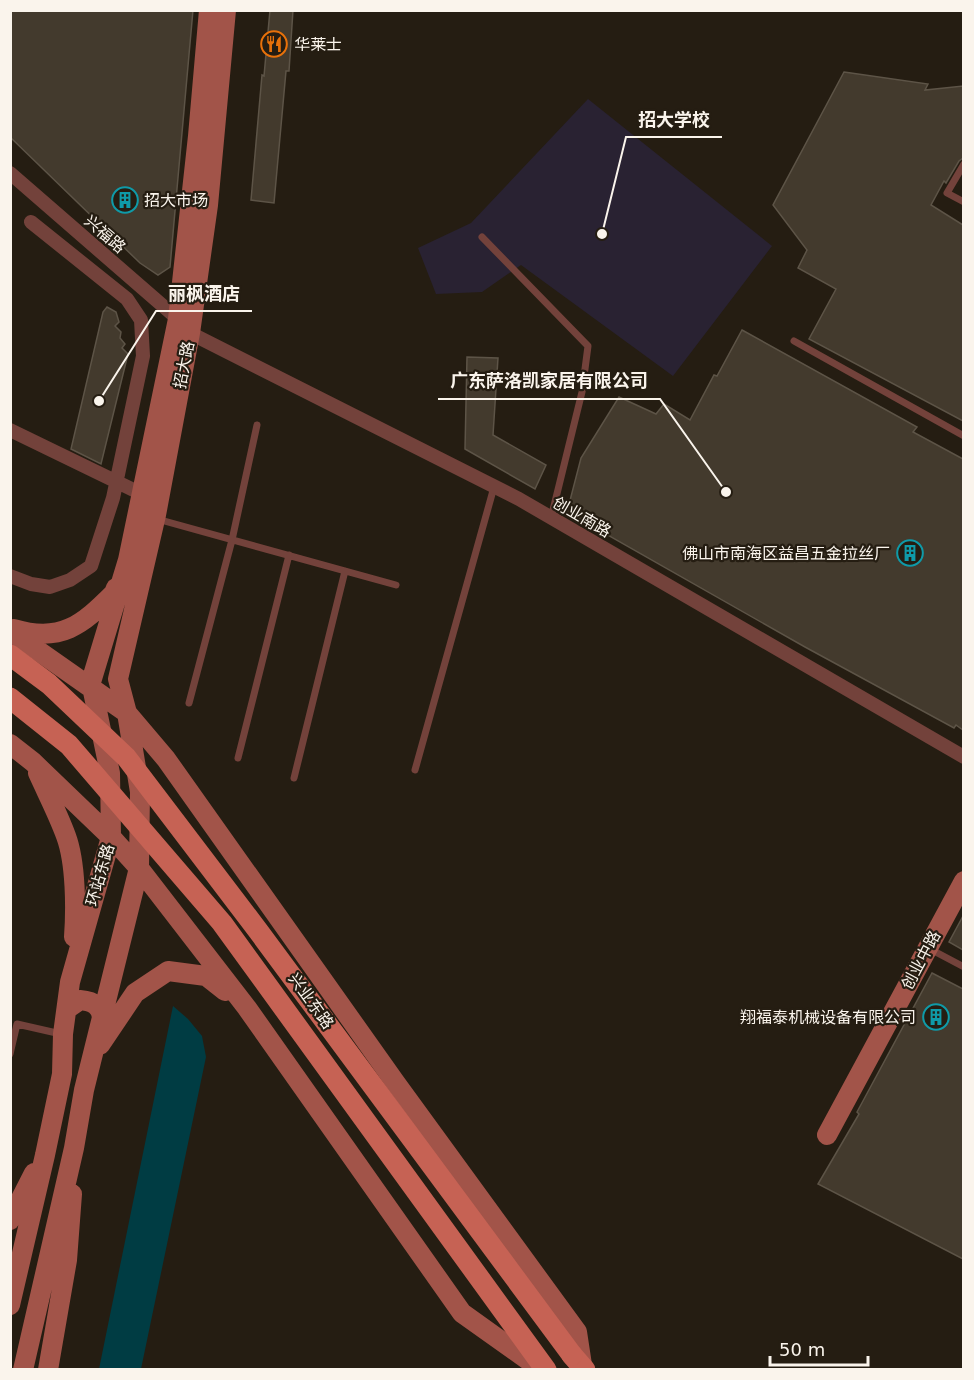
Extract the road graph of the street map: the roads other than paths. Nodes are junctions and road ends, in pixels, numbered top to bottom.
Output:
1 (208, 10) edge
2 (226, 10) edge
3 (963, 164) edge
4 (10, 173) edge
5 (963, 202) edge
6 (31, 222) dead end
7 (482, 237) dead end
8 (184, 326) junction
9 (794, 341) dead end
10 (257, 425) dead end
11 (10, 430) edge
12 (963, 436) edge
13 (116, 482) junction
14 (494, 486) junction
15 (148, 506) junction
16 (551, 518) junction
17 (232, 540) junction
18 (289, 555) junction
19 (128, 560) junction
20 (345, 571) junction
21 (10, 576) edge
22 (396, 585) dead end
23 (10, 630) edge
24 (10, 656) edge
25 (92, 688) junction
26 (10, 698) edge
27 (189, 703) dead end
28 (127, 713) junction
29 (10, 744) edge
30 (963, 757) edge
31 (238, 758) dead end
32 (33, 762) junction
33 (415, 770) dead end
34 (294, 778) dead end
35 (111, 837) junction
36 (139, 868) junction
37 (963, 880) edge
38 (928, 947) junction
39 (963, 967) edge
40 (70, 982) junction
41 (247, 1008) junction
42 (68, 1009) junction
43 (102, 1018) junction
44 (63, 1034) junction
45 (10, 1054) edge
46 (92, 1058) junction
47 (827, 1135) dead end
48 (45, 1155) junction
49 (70, 1164) junction
50 (10, 1220) edge
51 (10, 1305) edge
52 (580, 1363) edge
53 (24, 1370) edge
54 (48, 1370) edge
55 (544, 1370) edge

1 - 8 main road, 招大路
2 - 8 main road, 招大路
3 - 5 lane
4 - 8 street, 兴福路
6 - 13 street
7 - 16 lane
8 - 14 street, 创业南路
8 - 15 main road, 招大路
9 - 12 lane
10 - 17 lane
11 - 13 street
13 - 15 street
13 - 21 street
14 - 16 street, 创业南路
14 - 33 lane
15 - 17 lane
15 - 19 main road, 招大路
15 - 28 main road, 招大路
16 - 30 street, 创业南路
17 - 18 lane
17 - 27 lane
18 - 20 lane
18 - 31 lane
19 - 23 main road
19 - 25 main road, 环站东路
20 - 22 lane
20 - 34 lane
23 - 25 main road
24 - 52 main road, 兴业东路, bridge
25 - 28 main road
25 - 35 main road, 环站东路
26 - 55 main road, bridge
28 - 36 main road, 环站东路
28 - 52 main road
29 - 32 main road
32 - 35 main road
32 - 40 main road
35 - 36 main road
35 - 40 main road, 环站东路
36 - 41 main road
36 - 43 main road, 环站东路
37 - 38 main road, 创业中路
38 - 39 lane
38 - 47 main road, 创业中路
40 - 42 main road, 环站东路
41 - 46 main road
41 - 55 main road
42 - 43 main road
42 - 44 main road, 环站东路
43 - 46 main road, 环站东路
44 - 45 lane
44 - 48 main road, 环站东路
46 - 49 main road, 环站东路
48 - 50 main road, 环站东路
48 - 51 main road, 环站东路
49 - 53 main road, 环站东路
49 - 54 main road, 环站东路

